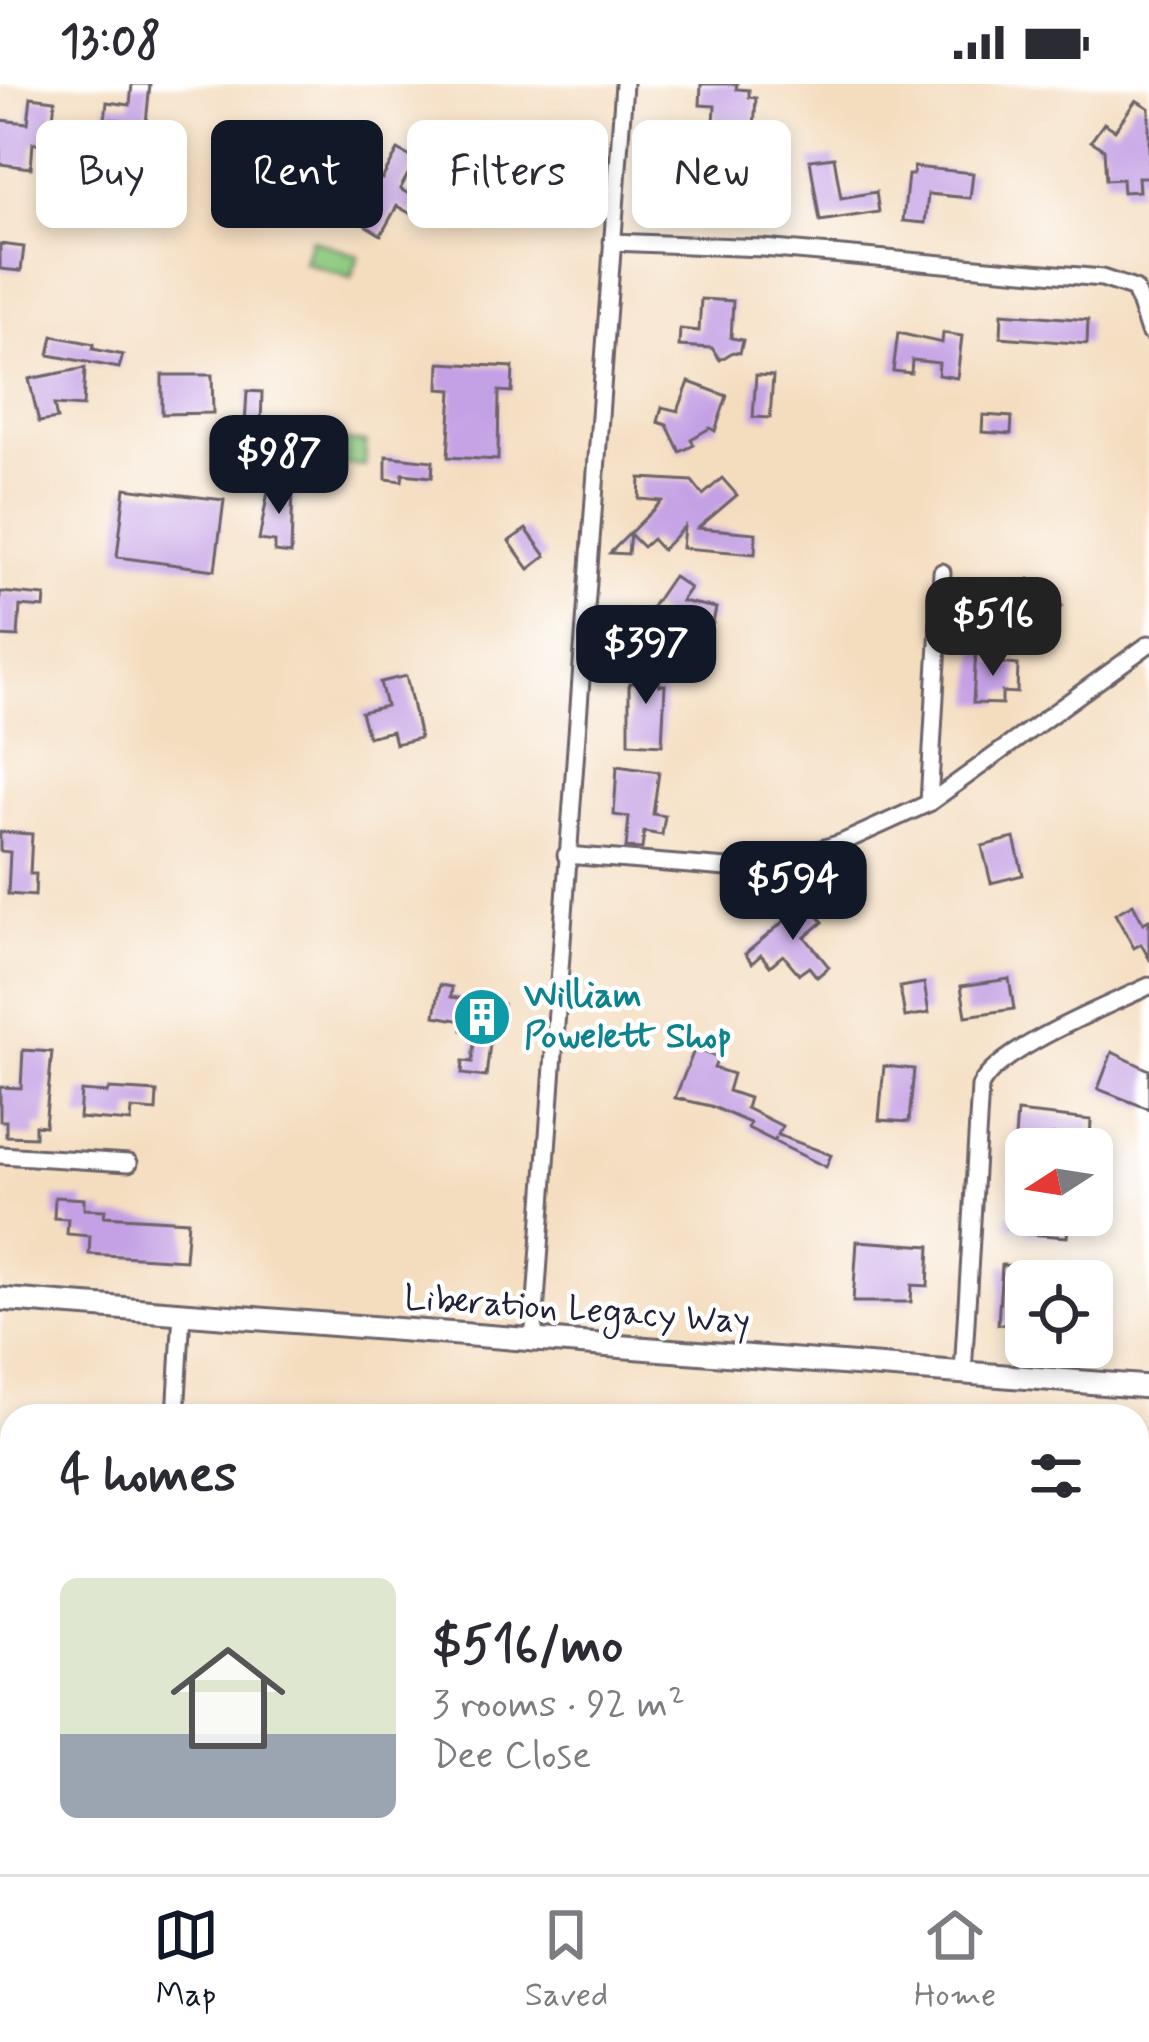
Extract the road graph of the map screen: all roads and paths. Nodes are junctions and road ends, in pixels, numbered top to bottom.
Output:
1 (624, 84) edge
2 (612, 242) junction
3 (1149, 332) edge
4 (942, 572) dead end
5 (1149, 644) edge
6 (929, 803) junction
7 (566, 855) junction
8 (1149, 986) edge
9 (0, 1155) edge
10 (129, 1163) dead end
11 (0, 1299) edge
12 (182, 1312) junction
13 (533, 1342) junction
14 (963, 1373) junction
15 (1149, 1387) edge
16 (177, 1404) edge

1 - 2 street
2 - 3 street
2 - 7 street
4 - 6 street
5 - 6 street
6 - 7 street
7 - 13 street
8 - 14 street
9 - 10 street
11 - 12 main road, Liberation Legacy Way
12 - 13 main road, Liberation Legacy Way
12 - 16 street
13 - 14 main road, Liberation Legacy Way
14 - 15 main road, Liberation Legacy Way

